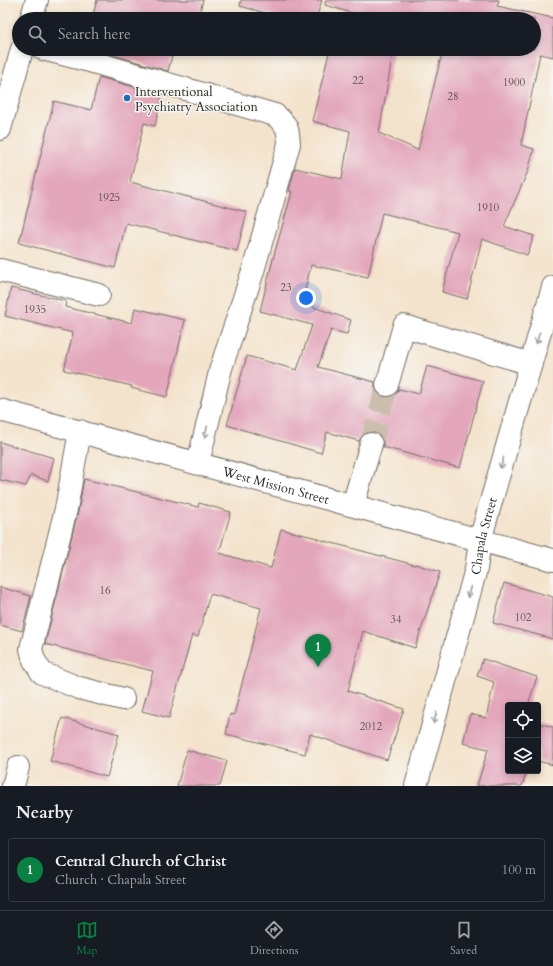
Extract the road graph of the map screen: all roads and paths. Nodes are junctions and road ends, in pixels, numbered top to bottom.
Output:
1 (37, 0) edge
2 (33, 12) edge
3 (19, 56) edge
4 (70, 56) edge
5 (4, 99) edge
6 (0, 129) edge
7 (0, 270) edge
8 (553, 287) edge
9 (100, 295) dead end
10 (531, 364) junction
11 (387, 386) tunnel mouth
12 (0, 410) edge
13 (80, 431) junction
14 (371, 444) tunnel mouth
15 (198, 463) junction
16 (353, 505) junction
17 (480, 541) junction
18 (553, 560) edge
19 (122, 699) dead end
20 (416, 786) edge

1 - 2 main road
3 - 5 main road
4 -> 15 main road
5 - 6 main road
7 - 9 main road
8 -> 10 main road, Chapala Street
10 - 11 main road
10 -> 17 main road, Chapala Street
12 - 13 main road, West Mission Street
13 - 15 main road, West Mission Street
13 - 19 main road
14 - 16 main road
15 - 16 main road, West Mission Street
16 - 17 main road, West Mission Street
17 - 18 main road, West Mission Street
17 -> 20 main road, Chapala Street

